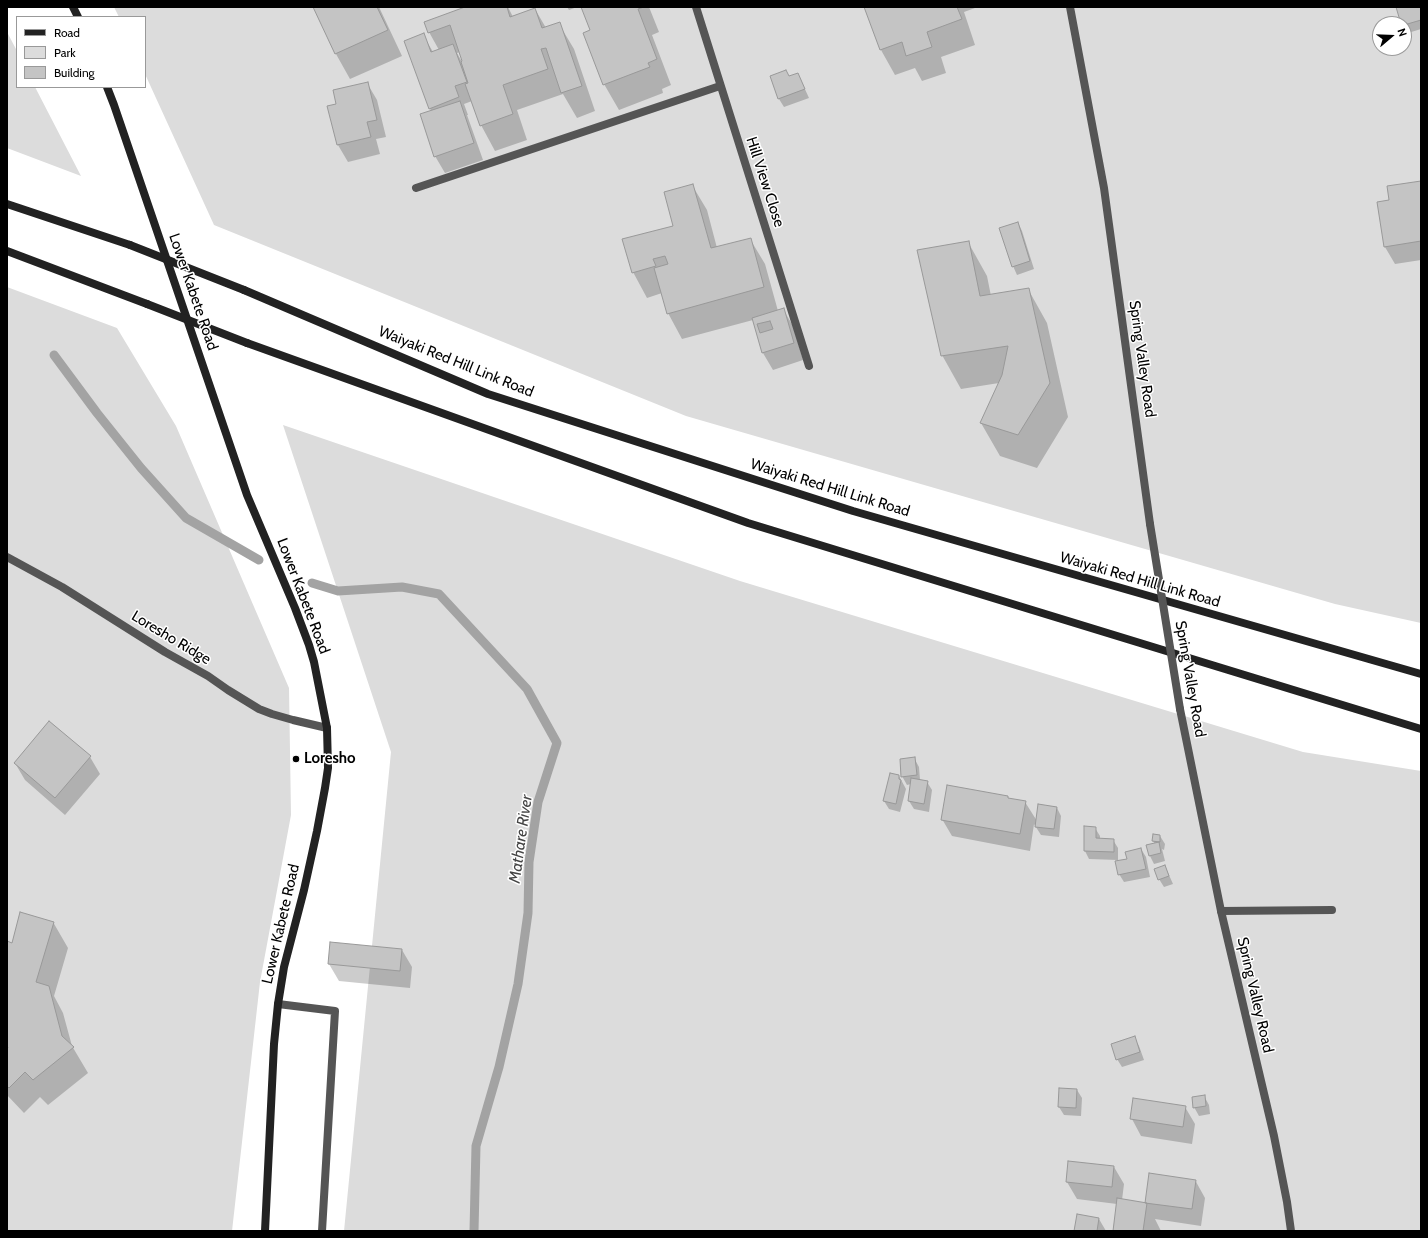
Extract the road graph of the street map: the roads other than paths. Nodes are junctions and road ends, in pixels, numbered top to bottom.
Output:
1 (73, 7) edge
2 (696, 7) edge
3 (1070, 7) edge
4 (78, 16) edge
5 (720, 86) junction
6 (107, 88) edge
7 (416, 188) dead end
8 (7, 204) edge
9 (7, 251) edge
10 (809, 366) dead end
11 (7, 557) edge
12 (1421, 674) edge
13 (327, 728) junction
14 (1421, 729) edge
15 (1332, 910) dead end
16 (1221, 911) junction
17 (278, 1004) junction
18 (265, 1231) edge
19 (322, 1231) edge
20 (1292, 1231) edge

1 - 4 main road
2 - 5 street, Hill View Close
3 - 16 street, Spring Valley Road, bridge
5 - 7 street
5 - 10 street, Hill View Close
6 - 13 main road, Lower Kabete Road
8 - 12 main road, Waiyaki Red Hill Link Road, bridge
9 - 14 main road, bridge
11 - 13 street, Loresho Ridge
13 - 17 main road, Lower Kabete Road
15 - 16 street
16 - 20 street, Spring Valley Road
17 - 18 main road, Lower Kabete Road
17 - 19 street

